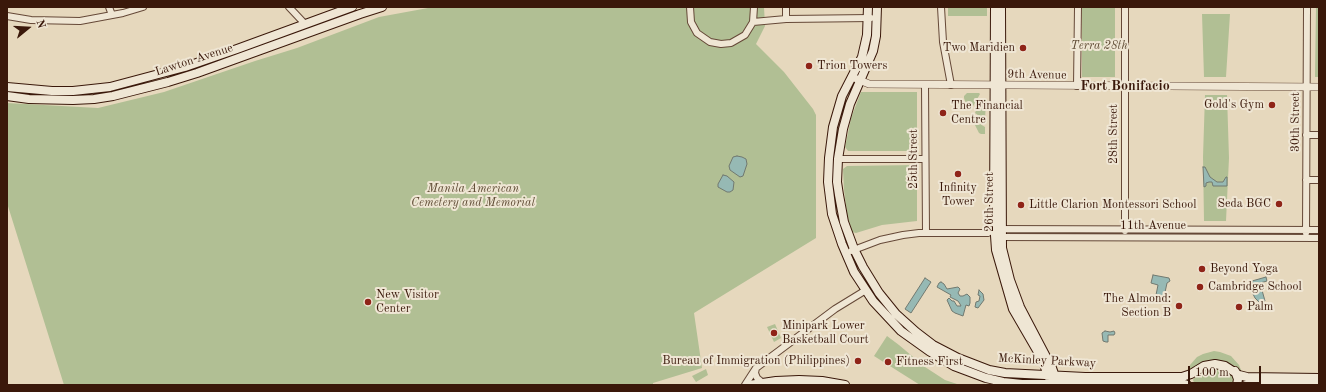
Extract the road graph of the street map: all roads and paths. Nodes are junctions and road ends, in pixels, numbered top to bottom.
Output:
1 (109, 7) edge
2 (143, 7) edge
3 (289, 7) edge
4 (352, 7) edge
5 (382, 7) edge
6 (690, 7) edge
7 (754, 7) edge
8 (786, 7) edge
9 (868, 7) edge
10 (877, 7) edge
11 (941, 7) edge
12 (994, 7) edge
13 (1001, 7) edge
14 (1078, 7) edge
15 (1125, 7) edge
16 (1307, 7) edge
17 (112, 15) junction
18 (7, 16) edge
19 (868, 18) junction
20 (877, 18) junction
21 (786, 20) junction
22 (753, 22) junction
23 (304, 24) junction
24 (852, 77) junction
25 (860, 81) junction
26 (925, 85) junction
27 (951, 85) junction
28 (998, 85) junction
29 (1077, 86) junction
30 (1125, 86) junction
31 (7, 87) edge
32 (1307, 87) junction
33 (1319, 87) edge
34 (7, 96) edge
35 (1306, 135) junction
36 (1319, 135) edge
37 (838, 159) junction
38 (925, 159) junction
39 (1306, 180) junction
40 (1319, 180) edge
41 (1125, 229) junction
42 (1306, 230) junction
43 (1319, 230) edge
44 (926, 233) junction
45 (996, 233) junction
46 (1125, 237) junction
47 (1306, 238) junction
48 (1319, 238) edge
49 (854, 249) junction
50 (846, 254) junction
51 (866, 290) junction
52 (756, 368) junction
53 (1195, 371) junction
54 (1235, 372) junction
55 (1319, 378) edge
56 (1053, 381) edge
57 (763, 383) junction
58 (1319, 384) edge
59 (744, 385) edge
60 (749, 385) edge
61 (845, 385) edge
62 (1187, 385) edge
63 (1192, 385) edge
64 (1237, 385) edge
65 (1246, 385) edge

1 - 17 street
2 - 17 street
3 - 23 street
4 - 23 main road, Lawton Avenue
5 - 34 main road, Lawton Avenue
6 - 22 street
7 - 22 street
8 - 21 street
9 - 19 main road, McKinley Parkway
10 - 20 main road, McKinley Parkway
11 - 27 street
12 - 28 main road, 26th Street
13 - 28 main road, 26th Street
14 - 29 street
15 - 30 street, 28th Street
16 - 32 street, 30th Street
17 - 18 street
19 - 20 street
19 - 21 street
19 - 24 main road, McKinley Parkway
20 - 25 main road, McKinley Parkway
21 - 22 street
23 - 31 main road, Lawton Avenue
24 - 25 street, 9th Avenue
24 - 50 main road, McKinley Parkway
25 - 26 street, 9th Avenue
25 - 37 main road, McKinley Parkway
26 - 27 street, 9th Avenue
26 - 38 street, 25th Street
27 - 28 street, 9th Avenue
28 - 29 street, 9th Avenue
28 - 45 main road, 26th Street
29 - 30 street, 9th Avenue
30 - 32 street, 9th Avenue
30 - 41 street, 28th Street
32 - 33 street, 9th Avenue
32 - 35 street, 30th Street
35 - 36 street
35 - 39 street, 30th Street
37 - 38 street
37 - 49 main road, McKinley Parkway
38 - 44 street, 25th Street
39 - 40 street
39 - 42 street, 30th Street
41 - 42 street, 11th Avenue
41 - 45 street, 11th Avenue
41 - 46 street, 28th Street
42 - 43 street, 11th Avenue
42 - 47 street, 30th Street
44 - 45 street, 11th Avenue
44 - 49 street, 11th Avenue
45 - 46 street, 11th Avenue
45 - 56 main road, 26th Street
46 - 47 street, 11th Avenue
47 - 48 street, 11th Avenue
49 - 50 street, 11th Avenue
49 - 56 main road, McKinley Parkway
50 - 51 main road, McKinley Parkway
51 - 52 street
51 - 56 main road, McKinley Parkway
52 - 57 street
52 - 59 street
53 - 54 main road, McKinley Parkway
53 - 56 main road, McKinley Parkway
53 - 63 main road
54 - 55 main road, McKinley Parkway
54 - 64 main road
56 - 62 main road, McKinley Parkway
57 - 60 main road
57 - 61 main road
58 - 65 main road

